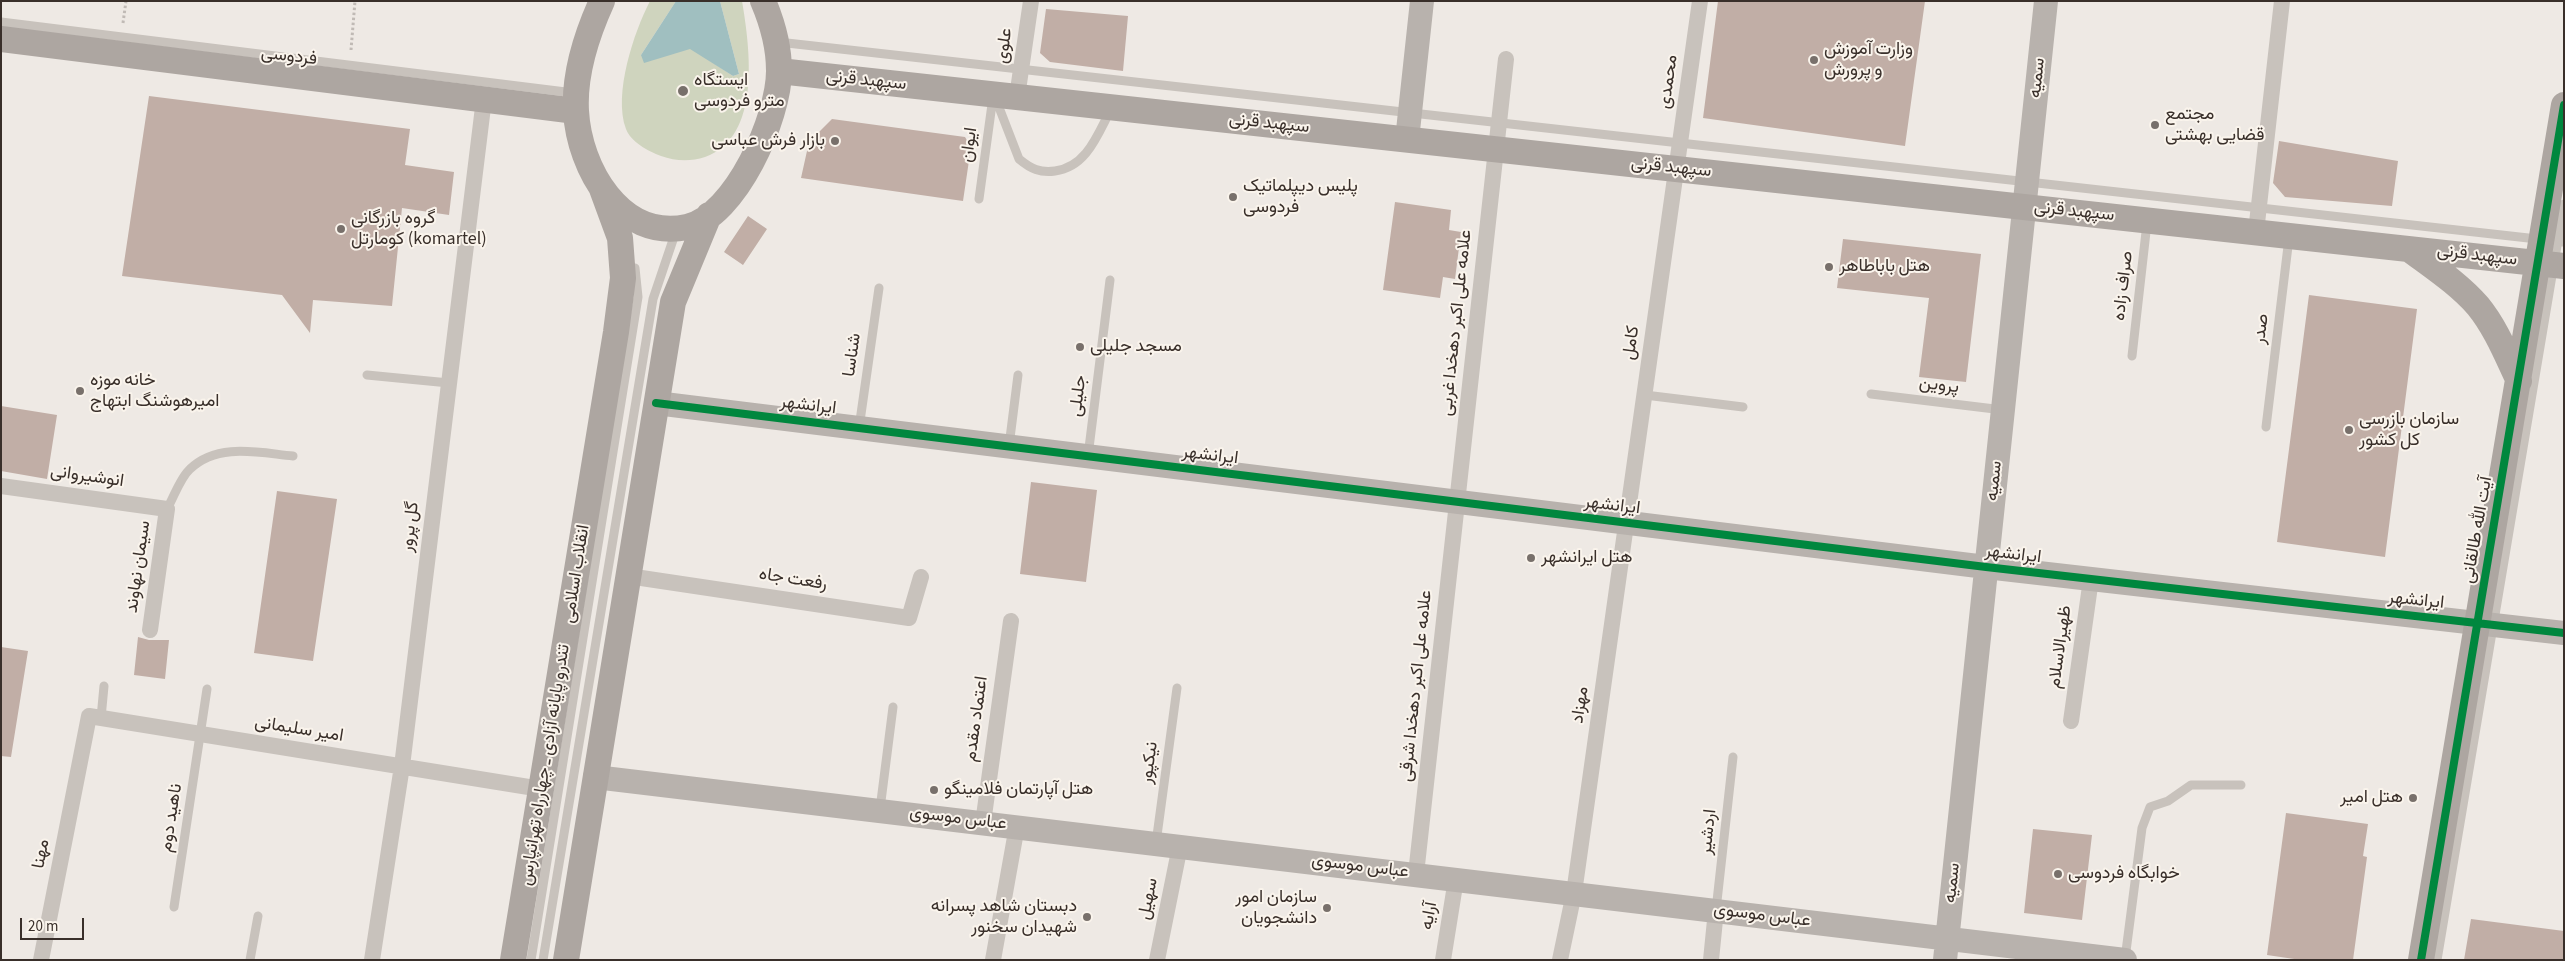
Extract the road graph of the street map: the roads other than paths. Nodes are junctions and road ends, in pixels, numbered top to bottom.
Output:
1 (602, 1) edge
2 (763, 1) edge
3 (1031, 1) edge
4 (1422, 1) edge
5 (1700, 1) edge
6 (2046, 1) edge
7 (2282, 1) edge
8 (1, 22) edge
9 (1, 39) edge
10 (775, 41) junction
11 (1506, 60) dead end
12 (1022, 68) junction
13 (779, 71) junction
14 (1005, 96) junction
15 (484, 99) junction
16 (576, 102) junction
17 (2564, 105) edge
18 (1112, 107) junction
19 (1410, 112) junction
20 (1499, 122) junction
21 (1407, 140) junction
22 (1681, 142) junction
23 (1497, 149) junction
24 (1676, 169) junction
25 (2027, 181) junction
26 (602, 189) junction
27 (980, 199) dead end
28 (2564, 204) edge
29 (2024, 207) junction
30 (709, 215) junction
31 (2257, 219) junction
32 (2148, 220) junction
33 (677, 228) junction
34 (2290, 236) junction
35 (2409, 248) junction
36 (2553, 252) edge
37 (634, 258) dead end
38 (1110, 280) dead end
39 (879, 288) dead end
40 (2132, 356) dead end
41 (367, 374) dead end
42 (1018, 374) dead end
43 (2519, 381) junction
44 (449, 382) junction
45 (1871, 394) dead end
46 (1645, 395) junction
47 (656, 403) junction
48 (1743, 407) dead end
49 (2003, 410) junction
50 (2266, 427) dead end
51 (859, 428) junction
52 (1009, 446) junction
53 (293, 456) dead end
54 (1088, 456) junction
55 (1, 486) edge
56 (1457, 502) junction
57 (167, 509) junction
58 (1626, 523) junction
59 (1986, 568) junction
60 (628, 576) junction
61 (921, 577) dead end
62 (2091, 579) junction
63 (1011, 621) dead end
64 (2486, 624) junction
65 (150, 630) dead end
66 (2564, 632) edge
67 (104, 686) dead end
68 (1177, 688) dead end
69 (207, 689) dead end
70 (893, 707) dead end
71 (101, 718) junction
72 (2071, 721) dead end
73 (202, 734) junction
74 (1733, 757) dead end
75 (402, 766) junction
76 (595, 776) junction
77 (2241, 784) dead end
78 (541, 789) junction
79 (880, 810) junction
80 (983, 823) junction
81 (1017, 826) junction
82 (1156, 843) junction
83 (1180, 846) junction
84 (1416, 874) junction
85 (1456, 879) junction
86 (1574, 893) junction
87 (174, 907) dead end
88 (1716, 910) junction
89 (258, 916) dead end
90 (1946, 949) edge
91 (41, 960) edge
92 (250, 960) edge
93 (372, 960) edge
94 (513, 960) edge
95 (531, 960) edge
96 (543, 960) edge
97 (566, 960) edge
98 (993, 960) edge
99 (1157, 960) edge
100 (1443, 960) edge
101 (1560, 960) edge
102 (1711, 960) edge
103 (2125, 960) edge
104 (2421, 960) edge
105 (2437, 960) edge

1 - 16 main road
2 - 10 main road
3 - 12 street, علوی
4 - 19 main road
5 - 22 street, محمدی
6 - 25 main road, سمیه
7 - 31 street
8 - 16 lane, فردوسی
9 - 15 main road, فردوسی
10 - 12 lane
10 - 13 main road
11 - 20 street, علامه علی اکبر دهخدا غربی
12 - 14 street, علوی
12 - 19 lane
13 - 14 main road, سپهبد قرنی
13 - 30 main road
14 - 18 main road, سپهبد قرنی
14 - 18 lane
14 - 27 lane, ایوان
15 - 16 main road, فردوسی
15 - 44 street, گل پرور
16 - 26 main road
17 - 36 main road, آیت الله طالقانی
18 - 21 main road, سپهبد قرنی
19 - 20 lane
19 - 21 main road
20 - 22 lane
20 - 23 street, علامه علی اکبر دهخدا غربی
21 - 23 main road, سپهبد قرنی
22 - 24 street, محمدی
22 - 25 lane
23 - 24 main road, سپهبد قرنی
23 - 56 street, علامه علی اکبر دهخدا غربی
24 - 29 main road, سپهبد قرنی
24 - 46 street, کامل
25 - 29 main road, سمیه
25 - 31 lane
26 - 33 main road
26 - 78 main road, انقلاب اسلامی
28 - 36 lane
29 - 32 main road, سپهبد قرنی
29 - 49 main road, سمیه
30 - 33 main road
30 - 47 main road
31 - 32 main road, سپهبد قرنی
31 - 34 main road, سپهبد قرنی
31 - 36 lane
32 - 40 lane, صراف زاده
33 - 96 lane
34 - 35 main road, سپهبد قرنی
34 - 50 lane, صدر
35 - 36 main road, سپهبد قرنی
35 - 43 main road
36 - 43 main road, آیت الله طالقانی
36 - 64 lane
37 - 95 lane, تندرو پایانه آزادی ـ چهارراه تهرانپارس
38 - 54 lane, جلیلی
39 - 51 lane, شناسا
41 - 44 lane
42 - 52 lane
43 - 64 main road, آیت الله طالقانی
44 - 75 street, گل پرور
45 - 49 lane, پروین
46 - 48 lane
46 - 58 street, کامل
47 - 51 main road, ایرانشهر
47 - 60 main road
49 - 59 main road, سمیه
51 - 52 main road, ایرانشهر
52 - 54 main road, ایرانشهر
53 - 57 lane
54 - 56 main road, ایرانشهر
55 - 57 street, انوشیروانی
56 - 58 main road, ایرانشهر
56 - 84 street, علامه علی اکبر دهخدا شرقی
57 - 65 street, سیمان نهاوند
58 - 59 main road, ایرانشهر
58 - 86 street, مهزاد
59 - 62 main road, ایرانشهر
59 - 90 main road, سمیه
60 - 61 street, رفعت جاه
60 - 76 main road
62 - 64 main road, ایرانشهر
62 - 72 street, ظهیرالاسلام
63 - 80 street, اعتماد مقدم
64 - 66 main road, ایرانشهر
64 - 104 main road, آیت الله طالقانی
64 - 105 lane
67 - 71 lane
68 - 82 lane, نیکپور
69 - 73 lane, ناهید دوم
70 - 79 lane
71 - 73 street, امیر سلیمانی
71 - 91 street, مهنا
73 - 75 street, امیر سلیمانی
73 - 87 lane, ناهید دوم
74 - 88 lane, اردشیر
75 - 78 street, امیر سلیمانی
75 - 93 street, گل پرور
76 - 79 main road, عباس موسوی
76 - 97 main road
77 - 103 lane
78 - 94 main road, انقلاب اسلامی
79 - 80 main road, عباس موسوی
80 - 81 main road, عباس موسوی
81 - 82 main road, عباس موسوی
81 - 98 street
82 - 83 main road, عباس موسوی
83 - 84 main road, عباس موسوی
83 - 99 street, سهیل
84 - 85 main road, عباس موسوی
85 - 86 main road, عباس موسوی
85 - 100 street, آرایه
86 - 88 main road, عباس موسوی
86 - 101 street, مهزاد
88 - 90 main road, عباس موسوی
88 - 102 street
89 - 92 lane
90 - 103 main road, عباس موسوی

